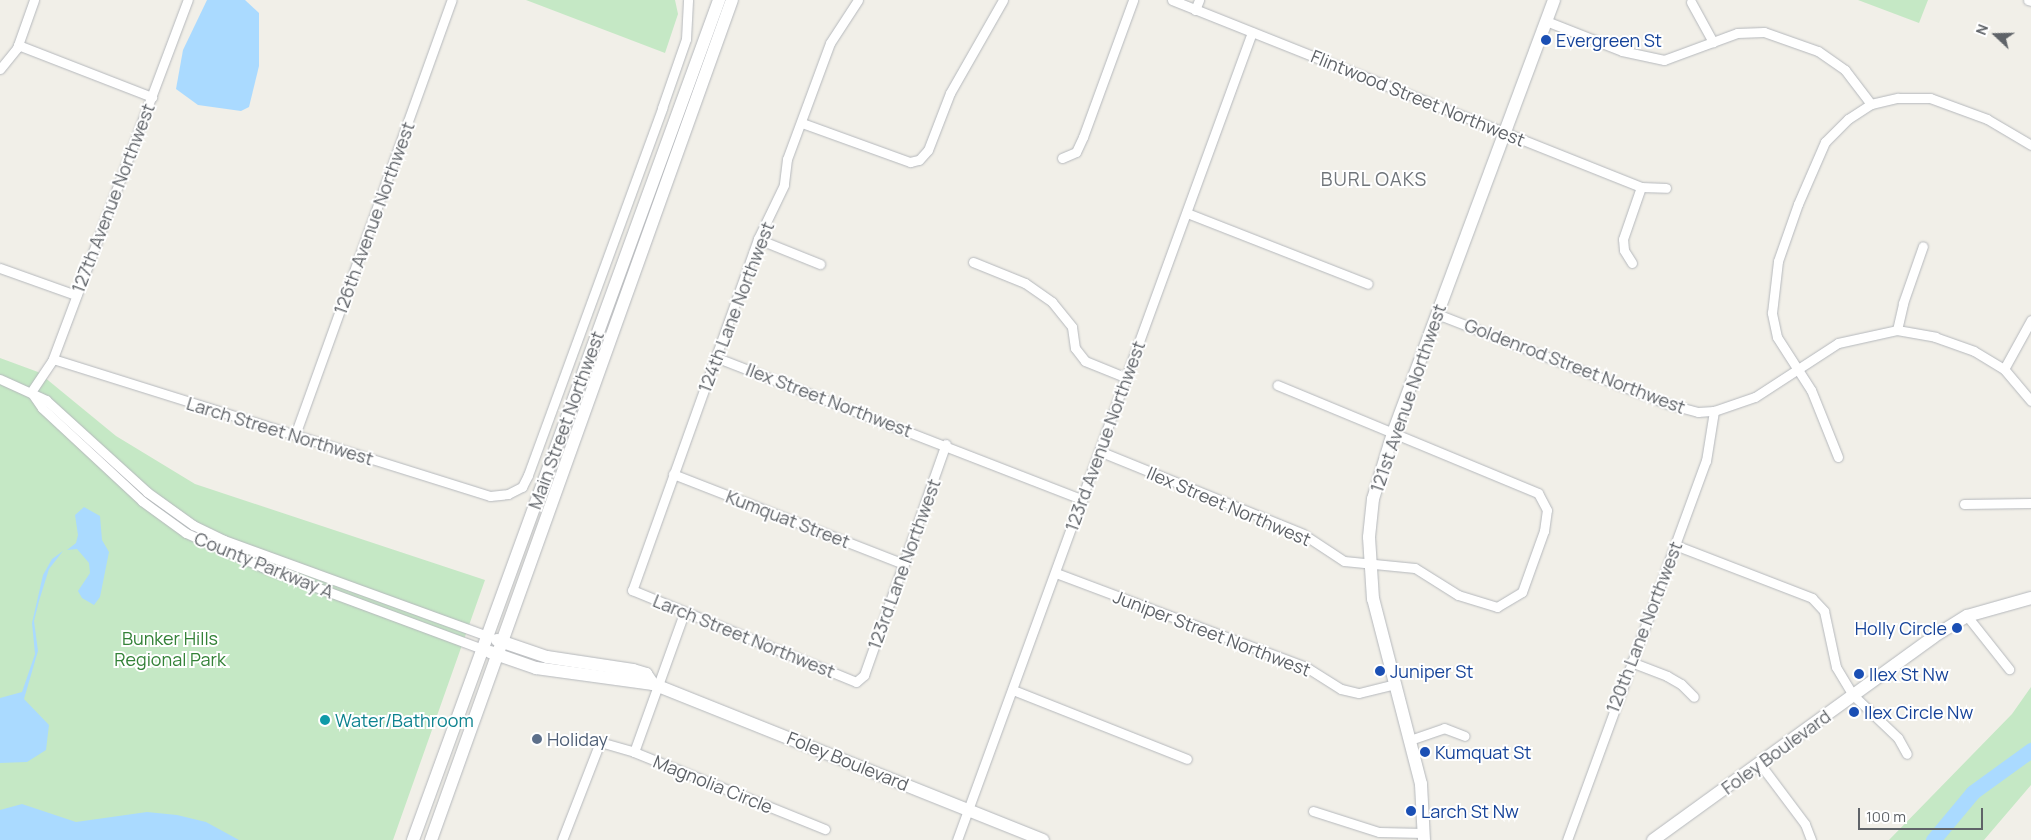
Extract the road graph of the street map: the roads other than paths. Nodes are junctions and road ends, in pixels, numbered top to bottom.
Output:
1 (34, 0) edge
2 (188, 0) edge
3 (452, 0) edge
4 (688, 0) edge
5 (719, 0) edge
6 (732, 0) edge
7 (858, 0) edge
8 (1003, 0) edge
9 (1133, 0) edge
10 (1172, 0) edge
11 (1199, 0) edge
12 (1554, 0) edge
13 (1691, 2) dead end
14 (1196, 10) junction
15 (1546, 21) junction
16 (1252, 32) junction
17 (1714, 42) junction
18 (18, 44) junction
19 (0, 69) edge
20 (152, 97) junction
21 (1872, 104) junction
22 (802, 123) junction
23 (1505, 132) junction
24 (2031, 145) edge
25 (1062, 158) dead end
26 (1641, 187) junction
27 (1666, 188) dead end
28 (1187, 213) junction
29 (758, 239) junction
30 (1923, 246) dead end
31 (973, 262) dead end
32 (1632, 263) dead end
33 (820, 264) dead end
34 (0, 268) edge
35 (1368, 284) dead end
36 (76, 295) junction
37 (1437, 314) junction
38 (2031, 320) edge
39 (1897, 330) junction
40 (715, 357) junction
41 (53, 359) junction
42 (1796, 368) junction
43 (2004, 368) junction
44 (0, 378) edge
45 (1127, 378) junction
46 (1277, 385) dead end
47 (30, 392) junction
48 (2031, 400) edge
49 (1714, 412) junction
50 (1394, 433) junction
51 (295, 436) junction
52 (946, 444) junction
53 (1099, 451) junction
54 (1838, 458) dead end
55 (673, 474) junction
56 (1082, 499) junction
57 (2031, 503) edge
58 (1964, 504) dead end
59 (1675, 545) junction
60 (904, 564) junction
61 (1370, 565) junction
62 (1056, 573) junction
63 (632, 590) joint
64 (2031, 598) edge
65 (684, 613) junction
66 (1967, 616) junction
67 (488, 636) junction
68 (503, 642) junction
69 (483, 649) junction
70 (498, 655) junction
71 (1631, 662) junction
72 (2009, 670) dead end
73 (856, 682) joint
74 (1395, 684) junction
75 (655, 685) junction
76 (1013, 690) junction
77 (1854, 695) junction
78 (1694, 697) dead end
79 (1465, 736) dead end
80 (1410, 740) junction
81 (634, 752) junction
82 (1907, 754) dead end
83 (1187, 759) dead end
84 (1760, 764) junction
85 (968, 810) junction
86 (1313, 811) dead end
87 (825, 828) dead end
88 (1424, 836) edge
89 (413, 840) edge
90 (431, 840) edge
91 (562, 840) edge
92 (957, 840) edge
93 (1043, 840) edge
94 (1567, 840) edge
95 (1652, 840) edge
96 (1811, 840) edge

1 - 18 street
2 - 20 street, 127th Avenue Northwest
3 - 51 street, 126th Avenue Northwest
4 - 51 street, Larch Street Northwest
5 - 67 street, Main Street Northwest
6 - 68 street, Main Street Northwest
7 - 22 street, 124th Lane Northwest
8 - 22 street
9 - 25 street
10 - 14 street, Flintwood Street Northwest
11 - 14 street
12 - 15 street, 121st Avenue Northwest
13 - 17 street
14 - 16 street, Flintwood Street Northwest
15 - 17 street
15 - 23 street, 121st Avenue Northwest
16 - 23 street, Flintwood Street Northwest
16 - 28 street, 123rd Avenue Northwest
17 - 21 street
18 - 19 street
18 - 20 street
20 - 36 street, 127th Avenue Northwest
21 - 24 street
21 - 42 street
22 - 29 street, 124th Lane Northwest
23 - 26 street, Flintwood Street Northwest
23 - 37 street, 121st Avenue Northwest
26 - 27 street, Flintwood Street Northwest
26 - 32 street
28 - 35 street
28 - 45 street, 123rd Avenue Northwest
29 - 33 street
29 - 40 street, 124th Lane Northwest
30 - 39 street
31 - 45 street
34 - 36 street
36 - 41 street, 127th Avenue Northwest
37 - 49 street, Goldenrod Street Northwest
37 - 50 street, 121st Avenue Northwest
38 - 43 street
39 - 42 street, Goldenrod Street Northwest
39 - 43 street, Goldenrod Street Northwest
40 - 52 street, Ilex Street Northwest
40 - 55 street, 124th Lane Northwest
41 - 47 street, 127th Avenue Northwest
41 - 51 street, Larch Street Northwest
42 - 49 street, Goldenrod Street Northwest
42 - 54 street
43 - 48 street, Goldenrod Street Northwest
44 - 47 street, County Parkway A
45 - 53 street, 123rd Avenue Northwest
46 - 50 street
47 - 67 street, County Parkway A
47 - 69 street, County Parkway A
49 - 59 street, 120th Lane Northwest
50 - 61 street, 121st Avenue Northwest
50 - 61 street, Ilex Street Northwest
52 - 56 street, Ilex Street Northwest
52 - 60 street, 123rd Lane Northwest
53 - 56 street, 123rd Avenue Northwest
53 - 61 street, Ilex Street Northwest
55 - 60 street, Kumquat Street
55 - 63 street, 124th Lane Northwest
56 - 62 street, 123rd Avenue Northwest
57 - 58 street
59 - 71 street, 120th Lane Northwest
59 - 77 street
60 - 73 street, 123rd Lane Northwest
61 - 74 street, 121st Avenue Northwest
62 - 74 street, Juniper Street Northwest
62 - 76 street, 123rd Avenue Northwest
63 - 65 street, Larch Street Northwest
64 - 66 street, Foley Boulevard
65 - 73 street, Larch Street Northwest
65 - 75 street
66 - 72 street
66 - 77 street, Foley Boulevard
67 - 68 street, Foley Boulevard
67 - 69 street, Main Street Northwest
68 - 70 street, Main Street Northwest
68 - 75 street, Foley Boulevard
69 - 70 street, Foley Boulevard
69 - 89 street, Main Street Northwest
70 - 75 street, Foley Boulevard
70 - 90 street, Main Street Northwest
71 - 78 street
71 - 94 street, 120th Lane Northwest
74 - 80 street, 121st Avenue Northwest
75 - 81 street
75 - 85 street, Foley Boulevard
76 - 83 street
76 - 85 street, 123rd Avenue Northwest
77 - 82 street
77 - 84 street, Foley Boulevard
79 - 80 street
80 - 88 street, 121st Avenue Northwest
81 - 87 street, Magnolia Circle
81 - 91 street, Magnolia Circle
84 - 95 street, Foley Boulevard
84 - 96 street
85 - 92 street, 123rd Avenue Northwest
85 - 93 street, Foley Boulevard
86 - 88 street

